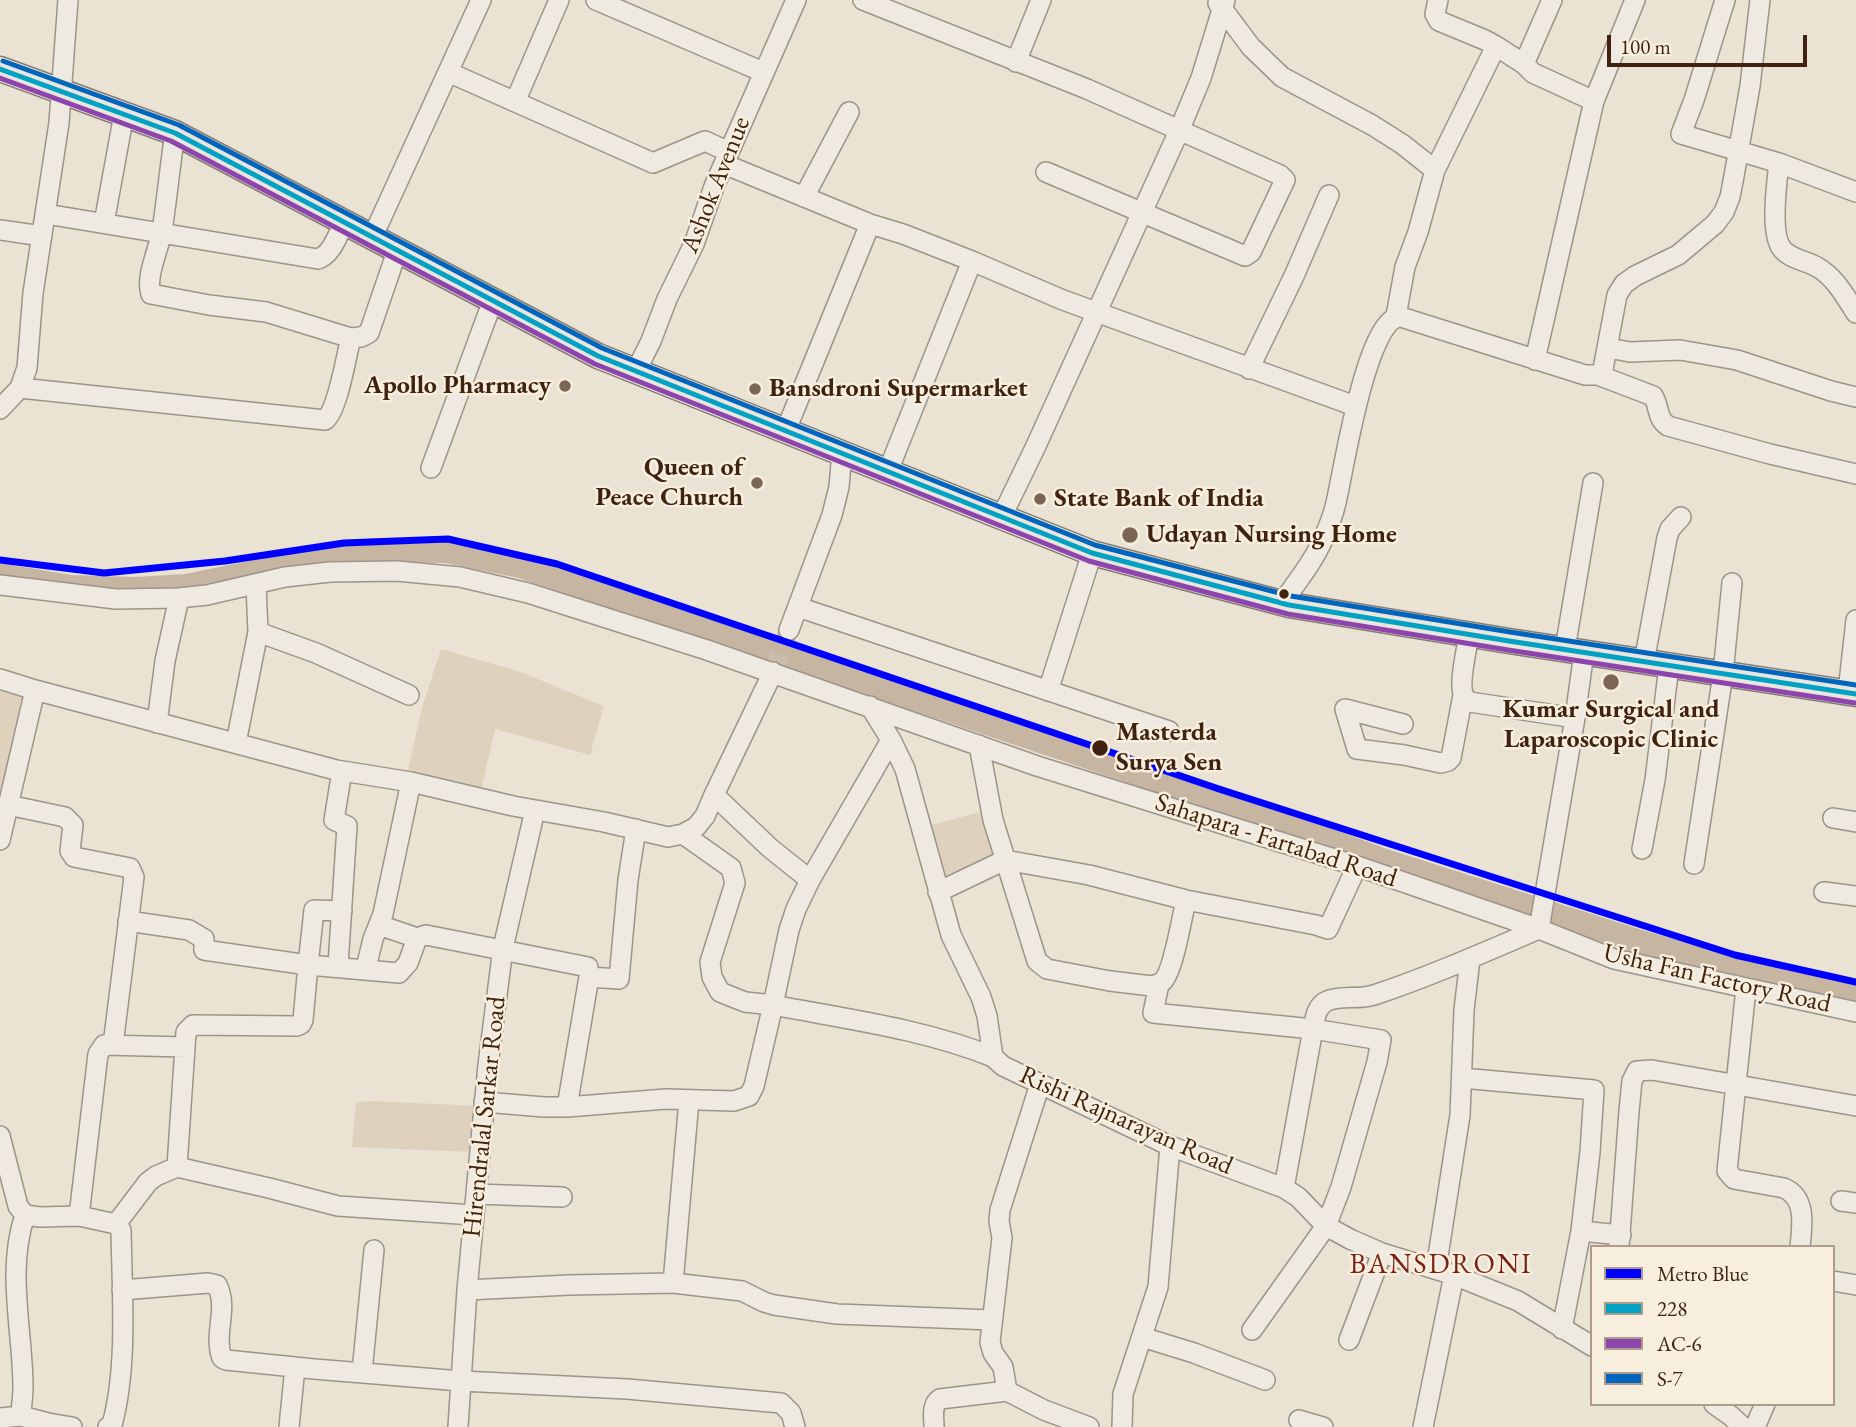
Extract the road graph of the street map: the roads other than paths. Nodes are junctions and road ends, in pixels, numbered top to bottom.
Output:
1 (68, 0) edge
2 (481, 0) edge
3 (559, 0) edge
4 (596, 0) edge
5 (796, 0) edge
6 (863, 0) edge
7 (1041, 0) edge
8 (1438, 0) edge
9 (1552, 0) edge
10 (1635, 0) edge
11 (1725, 0) edge
12 (1760, 0) edge
13 (1221, 3) edge
14 (1496, 46) junction
15 (1016, 62) junction
16 (1524, 64) junction
17 (0, 69) edge
18 (448, 72) junction
19 (763, 72) junction
20 (61, 91) junction
21 (1594, 101) junction
22 (515, 102) junction
23 (849, 112) dead end
24 (124, 114) junction
25 (1179, 131) junction
26 (174, 134) junction
27 (1739, 150) junction
28 (726, 158) junction
29 (1779, 163) junction
30 (1435, 170) junction
31 (1046, 172) dead end
32 (1856, 192) edge
33 (1329, 195) dead end
34 (804, 197) junction
35 (1142, 212) junction
36 (46, 214) junction
37 (104, 223) junction
38 (344, 223) junction
39 (870, 223) junction
40 (0, 230) edge
41 (162, 234) junction
42 (43, 236) junction
43 (372, 238) junction
44 (397, 251) junction
45 (972, 261) junction
46 (493, 300) junction
47 (1097, 313) junction
48 (1856, 313) edge
49 (1395, 316) junction
50 (351, 338) junction
51 (1608, 348) junction
52 (1535, 359) junction
53 (1249, 369) junction
54 (636, 370) junction
55 (1598, 375) junction
56 (20, 388) junction
57 (1856, 397) edge
58 (1355, 406) junction
59 (0, 409) edge
60 (786, 430) junction
61 (842, 452) junction
62 (431, 468) dead end
63 (888, 471) junction
64 (1856, 474) edge
65 (1592, 483) dead end
66 (1002, 516) junction
67 (1681, 517) dead end
68 (1092, 552) junction
69 (1732, 583) dead end
70 (0, 585) edge
71 (256, 585) junction
72 (179, 598) junction
73 (1282, 603) junction
74 (797, 607) junction
75 (1856, 620) edge
76 (789, 630) tunnel mouth
77 (258, 632) junction
78 (1469, 635) junction
79 (1574, 651) junction
80 (1644, 662) junction
81 (1669, 666) junction
82 (773, 672) junction
83 (1723, 674) junction
84 (0, 679) edge
85 (35, 690) junction
86 (1048, 691) junction
87 (1852, 693) edge
88 (409, 695) dead end
89 (1463, 695) junction
90 (870, 706) junction
91 (1575, 718) junction
92 (157, 723) junction
93 (1403, 724) dead end
94 (1169, 731) dead end
95 (891, 740) junction
96 (236, 743) junction
97 (979, 746) junction
98 (342, 771) junction
99 (411, 782) junction
100 (714, 795) junction
101 (8, 805) junction
102 (535, 810) junction
103 (1833, 818) dead end
104 (1856, 822) edge
105 (636, 829) junction
106 (683, 834) junction
107 (0, 840) edge
108 (1642, 849) dead end
109 (1005, 860) junction
110 (1694, 864) dead end
111 (1357, 866) junction
112 (810, 880) junction
113 (937, 892) junction
114 (1824, 892) dead end
115 (1856, 896) edge
116 (1186, 900) junction
117 (342, 911) junction
118 (128, 921) junction
119 (379, 925) junction
120 (1539, 929) junction
121 (417, 938) junction
122 (503, 951) junction
123 (1470, 959) junction
124 (308, 965) junction
125 (338, 966) junction
126 (588, 967) dead end
127 (366, 968) junction
128 (1158, 984) junction
129 (1746, 988) junction
130 (773, 1005) junction
131 (1856, 1012) edge
132 (1313, 1029) junction
133 (113, 1045) junction
134 (185, 1047) junction
135 (993, 1057) junction
136 (1462, 1078) junction
137 (1040, 1084) junction
138 (1735, 1084) junction
139 (689, 1100) junction
140 (484, 1101) junction
141 (1856, 1106) edge
142 (567, 1107) junction
143 (0, 1136) edge
144 (1170, 1146) junction
145 (177, 1167) junction
146 (1284, 1188) junction
147 (476, 1194) junction
148 (562, 1197) dead end
149 (25, 1215) junction
150 (474, 1215) junction
151 (79, 1216) junction
152 (116, 1224) junction
153 (1326, 1226) junction
154 (1581, 1231) junction
155 (1620, 1241) edge
156 (1800, 1245) edge
157 (374, 1250) dead end
158 (9, 1251) edge
159 (1382, 1253) junction
160 (1445, 1272) junction
161 (1835, 1281) edge
162 (673, 1283) junction
163 (1856, 1285) edge
164 (122, 1290) junction
165 (467, 1290) junction
166 (992, 1320) junction
167 (1562, 1329) junction
168 (1252, 1330) dead end
169 (1142, 1337) junction
170 (1349, 1340) dead end
171 (1590, 1345) edge
172 (295, 1367) junction
173 (362, 1372) junction
174 (1265, 1380) dead end
175 (461, 1381) junction
176 (1007, 1391) junction
177 (1717, 1406) edge
178 (1764, 1406) edge
179 (21, 1416) junction
180 (0, 1418) edge
181 (1299, 1420) dead end
182 (72, 1427) edge
183 (108, 1427) edge
184 (289, 1427) edge
185 (458, 1427) edge
186 (795, 1427) edge
187 (934, 1427) edge
188 (1089, 1427) edge
189 (1122, 1427) edge
190 (1323, 1427) edge
191 (1423, 1427) edge
192 (1743, 1427) edge
193 (1755, 1427) edge

1 - 20 street
2 - 18 street
3 - 22 street
4 - 19 street
5 - 19 street, Ashok Avenue
6 - 15 street
7 - 15 street
8 - 14 street
9 - 16 street
10 - 21 street
11 - 27 street
12 - 27 street
13 - 25 street
13 - 30 street
14 - 16 street
14 - 30 street
15 - 25 street
16 - 21 street
17 - 20 main road
18 - 22 street
18 - 43 street
19 - 28 street, Ashok Avenue
20 - 24 main road
20 - 36 street
21 - 52 street
22 - 28 street
23 - 34 street
24 - 26 main road
24 - 37 street
25 - 35 street
25 - 35 street
26 - 38 main road
26 - 41 street
27 - 29 street
27 - 51 street
28 - 34 street
28 - 54 street, Ashok Avenue
29 - 32 street
29 - 48 street
30 - 49 street
31 - 35 street
33 - 53 street
34 - 39 street
35 - 47 street
36 - 37 street
36 - 42 street
37 - 41 street
38 - 41 street
38 - 43 main road
39 - 45 street
39 - 60 street
40 - 42 street
41 - 50 street
42 - 56 street
43 - 44 main road
44 - 46 main road
44 - 50 street
45 - 47 street
45 - 63 street
46 - 54 main road
46 - 62 street
47 - 53 street
47 - 66 street
49 - 52 street
49 - 58 street
50 - 56 street
51 - 55 street
51 - 57 street
52 - 55 street
53 - 58 street
54 - 60 main road
55 - 64 street
56 - 59 street
58 - 73 street
60 - 61 main road
61 - 63 main road
61 - 74 street
63 - 66 main road
65 - 79 street
66 - 68 main road
67 - 80 street
68 - 73 main road
68 - 86 street
69 - 83 street
70 - 72 street, Sahapara - Fartabad Road
71 - 72 street, Sahapara - Fartabad Road
71 - 77 street
71 - 82 street, Sahapara - Fartabad Road
72 - 92 street
73 - 78 main road
74 - 76 street
74 - 86 street
75 - 87 street
77 - 88 street
77 - 96 street
78 - 79 main road
78 - 89 street
79 - 80 main road
79 - 91 street
80 - 81 main road
81 - 83 main road
81 - 108 street
82 - 90 street, Sahapara - Fartabad Road
82 - 100 street
83 - 87 main road
83 - 110 street
84 - 85 street
85 - 92 street
85 - 101 street
86 - 94 street
89 - 91 street
89 - 93 street
90 - 95 street, Rishi Rajnarayan Road
90 - 97 street, Sahapara - Fartabad Road
91 - 120 street
92 - 96 street
95 - 112 street
95 - 113 street, Rishi Rajnarayan Road
96 - 98 street
97 - 109 street
97 - 111 street, Sahapara - Fartabad Road
98 - 99 street
98 - 117 street
99 - 102 street
99 - 119 street
100 - 106 street
100 - 112 street
101 - 107 street
101 - 118 street
102 - 105 street
102 - 122 street, Hirendralal Sarkar Road
103 - 104 street
105 - 106 street
105 - 142 street
106 - 130 street
109 - 113 street
109 - 116 street
109 - 128 street
111 - 116 street
111 - 120 street, Sahapara - Fartabad Road
112 - 130 street
113 - 135 street, Rishi Rajnarayan Road
114 - 115 street
116 - 128 street
117 - 124 street
117 - 125 street
118 - 124 street
118 - 133 street
119 - 121 street
119 - 127 street
120 - 123 street
120 - 129 street, Usha Fan Factory Road
121 - 122 street
121 - 127 street
122 - 126 street
122 - 140 street, Hirendralal Sarkar Road
123 - 132 street
123 - 136 street
124 - 125 street
124 - 134 street
125 - 127 street
128 - 132 street
129 - 131 street, Usha Fan Factory Road
129 - 138 street
130 - 135 street
130 - 139 street
132 - 146 street
132 - 153 street
133 - 134 street
133 - 151 street
134 - 145 street
135 - 137 street, Rishi Rajnarayan Road
136 - 154 street
136 - 160 street
137 - 144 street, Rishi Rajnarayan Road
137 - 166 street
138 - 141 street
138 - 155 street
138 - 156 street
139 - 142 street
139 - 162 street
140 - 142 street
140 - 147 street, Hirendralal Sarkar Road
143 - 149 street
144 - 146 street, Rishi Rajnarayan Road
144 - 169 street
145 - 150 street
145 - 152 street
146 - 153 street, Rishi Rajnarayan Road
147 - 148 street
147 - 150 street, Hirendralal Sarkar Road
149 - 151 street
149 - 158 street
150 - 165 street, Hirendralal Sarkar Road
151 - 152 street
152 - 164 street
153 - 159 street, Rishi Rajnarayan Road
153 - 168 street
154 - 155 street
154 - 167 street
157 - 173 street
158 - 179 street
159 - 160 street, Rishi Rajnarayan Road
159 - 170 street
160 - 167 street, Rishi Rajnarayan Road
160 - 191 street
161 - 163 street
162 - 165 street
162 - 166 street
164 - 172 street
164 - 183 street
165 - 175 street, Hirendralal Sarkar Road
166 - 176 street
167 - 171 street, Rishi Rajnarayan Road
169 - 174 street
169 - 189 street
172 - 173 street
172 - 184 street
173 - 175 street
175 - 185 street, Hirendralal Sarkar Road
175 - 186 street
176 - 187 street
176 - 188 street
177 - 192 street
178 - 193 street
179 - 180 street
179 - 182 street
181 - 190 street

